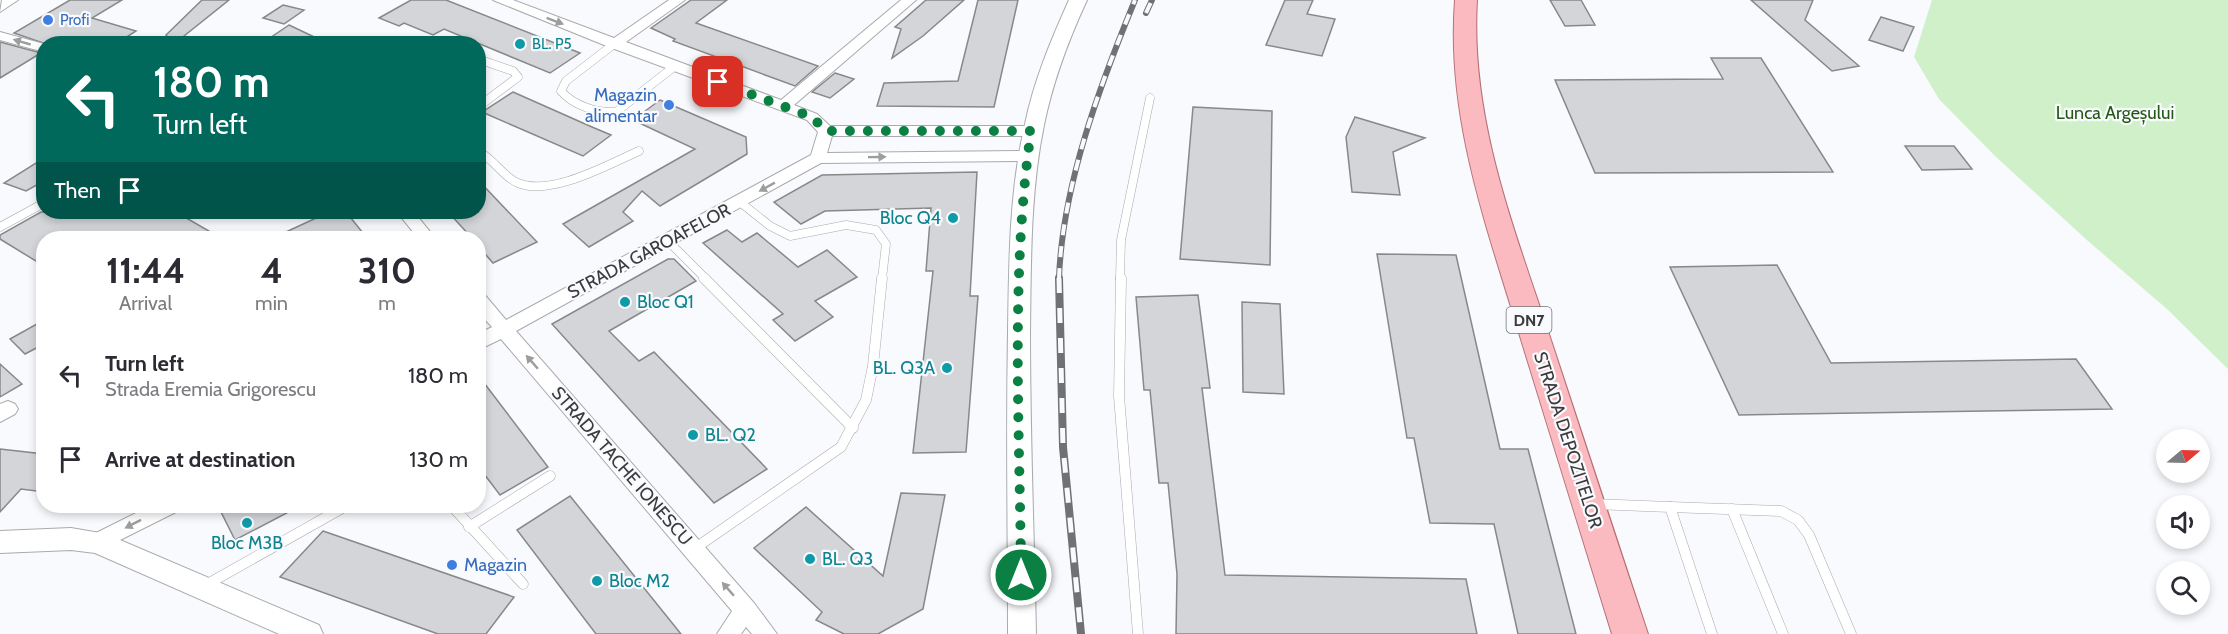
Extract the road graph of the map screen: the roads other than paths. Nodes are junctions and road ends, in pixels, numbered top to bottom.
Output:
1 (11, 0) edge
2 (500, 0) edge
3 (678, 0) edge
4 (909, 0) edge
5 (1078, 0) edge
6 (1466, 0) edge
7 (0, 8) edge
8 (0, 36) edge
9 (614, 44) junction
10 (36, 46) edge
11 (486, 62) edge
12 (675, 66) junction
13 (1150, 98) dead end
14 (486, 101) edge
15 (783, 106) junction
16 (826, 131) junction
17 (1031, 131) junction
18 (639, 151) dead end
19 (486, 156) edge
20 (1027, 156) junction
21 (818, 158) junction
22 (740, 202) junction
23 (36, 207) edge
24 (0, 227) edge
25 (668, 241) junction
26 (486, 308) edge
27 (504, 329) junction
28 (486, 339) edge
29 (853, 428) junction
30 (550, 476) dead end
31 (1588, 504) junction
32 (1670, 507) junction
33 (1732, 509) junction
34 (155, 513) edge
35 (333, 513) edge
36 (458, 513) edge
37 (469, 527) junction
38 (0, 542) edge
39 (97, 542) junction
40 (694, 549) junction
41 (523, 584) dead end
42 (201, 587) junction
43 (746, 610) junction
44 (309, 634) edge
45 (728, 634) edge
46 (766, 634) edge
47 (1022, 634) edge
48 (1138, 634) edge
49 (1630, 634) edge
50 (1712, 634) edge
51 (1783, 634) edge
52 (1851, 634) edge

1 - 7 street
2 -> 9 street
3 - 9 street
4 - 15 street
5 - 17 street
6 - 31 main road, STRADA DEPOZITELOR / DN7
10 -> 8 street
9 - 12 street
9 - 12 lane
11 - 14 lane
12 - 15 street
13 - 48 lane
15 - 16 street
16 - 17 street
16 - 21 street
17 - 20 street
18 - 19 lane
21 -> 20 street
20 - 47 street
21 -> 22 street, STRADA GAROAFELOR
22 - 25 street, STRADA GAROAFELOR
22 - 29 lane
23 - 24 lane
25 - 27 street, STRADA GAROAFELOR
25 - 29 lane
26 - 27 street, STRADA TACHE IONESCU
27 - 28 street, STRADA GAROAFELOR
40 -> 27 street, STRADA TACHE IONESCU
29 - 40 lane
30 - 37 lane
31 - 32 lane
31 - 49 main road, STRADA DEPOZITELOR / DN7
32 - 33 lane
32 - 50 lane
33 - 51 lane
33 - 52 lane
34 -> 39 street
35 - 42 lane
36 - 37 lane
37 - 41 lane
38 - 39 street
39 - 42 street
43 -> 40 street, STRADA TACHE IONESCU
42 - 44 street
43 - 45 street
43 - 46 street, STRADA TACHE IONESCU

